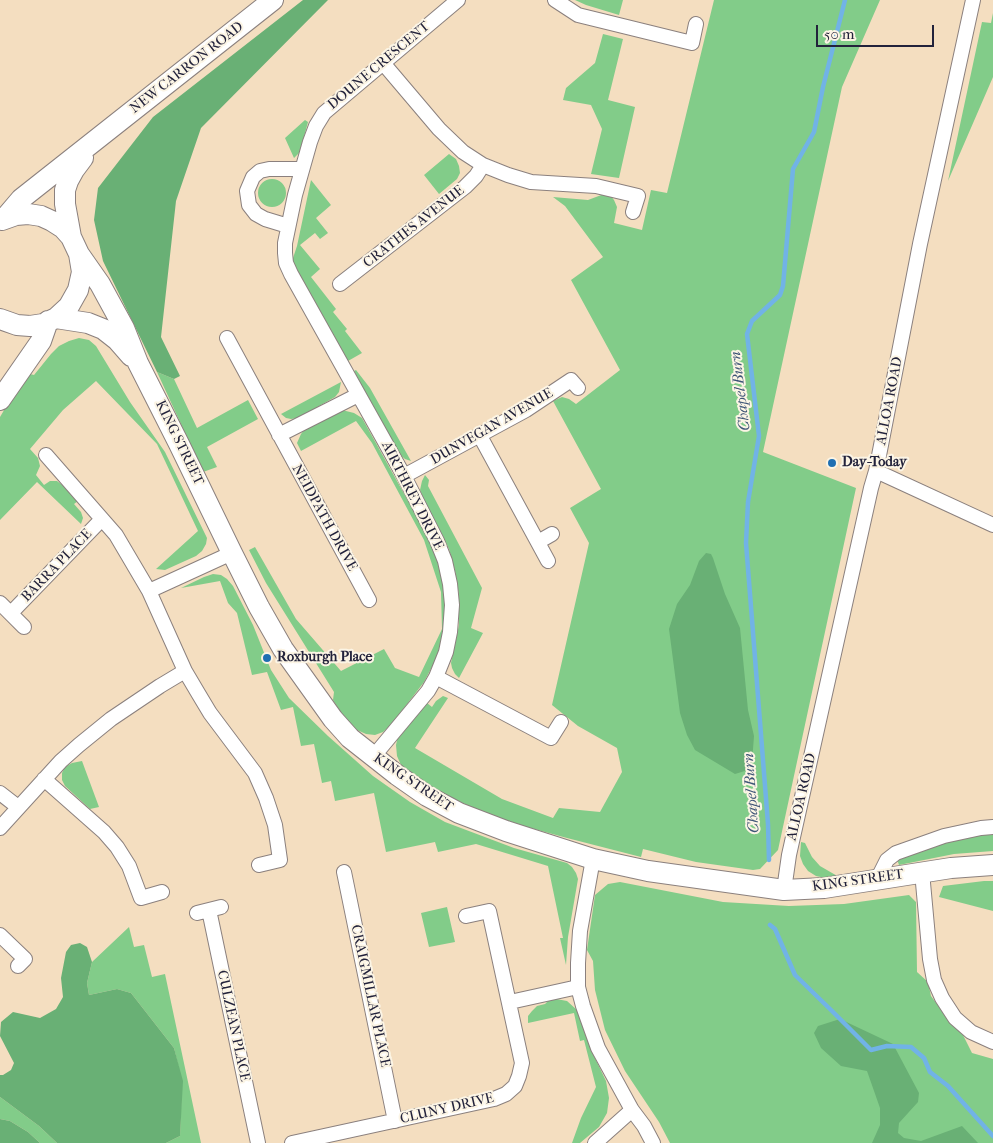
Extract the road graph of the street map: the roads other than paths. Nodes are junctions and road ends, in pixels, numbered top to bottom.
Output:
1 (273, 0) edge
2 (458, 0) edge
3 (555, 0) edge
4 (973, 0) edge
5 (696, 24) dead end
6 (383, 63) junction
7 (102, 135) junction
8 (483, 165) junction
9 (302, 169) junction
10 (633, 212) dead end
11 (2, 220) edge
12 (288, 226) junction
13 (75, 246) junction
14 (286, 263) joint
15 (340, 284) dead end
16 (0, 319) edge
17 (52, 320) junction
18 (226, 338) dead end
19 (138, 363) junction
20 (578, 388) dead end
21 (358, 395) junction
22 (0, 400) edge
23 (279, 435) junction
24 (480, 436) junction
25 (46, 455) dead end
26 (876, 471) junction
27 (404, 476) junction
28 (102, 519) junction
29 (993, 526) edge
30 (552, 534) dead end
31 (538, 542) junction
32 (232, 553) junction
33 (548, 561) dead end
34 (149, 591) junction
35 (369, 600) dead end
36 (0, 603) edge
37 (11, 613) junction
38 (24, 626) dead end
39 (185, 671) junction
40 (436, 677) junction
41 (561, 722) dead end
42 (373, 757) junction
43 (44, 779) junction
44 (0, 792) edge
45 (18, 807) junction
46 (993, 827) edge
47 (0, 828) edge
48 (593, 859) junction
49 (259, 865) dead end
50 (993, 865) edge
51 (344, 872) dead end
52 (922, 872) junction
53 (877, 880) junction
54 (784, 890) junction
55 (162, 892) dead end
56 (209, 910) dead end
57 (466, 916) dead end
58 (0, 935) edge
59 (18, 966) dead end
60 (578, 987) junction
61 (510, 1002) junction
62 (993, 1042) edge
63 (632, 1110) junction
64 (395, 1121) junction
65 (258, 1143) edge
66 (292, 1143) edge
67 (595, 1143) edge
68 (653, 1143) edge

1 - 7 main road, NEW CARRON ROAD
2 - 6 street, DOUNE CRESCENT
3 - 5 street
4 - 26 street, ALLOA ROAD
6 - 8 street
6 - 9 street, DOUNE CRESCENT
7 - 11 main road, NEW CARRON ROAD
7 - 13 main road, NEW CARRON ROAD
8 - 10 street
8 - 15 street, CRATHES AVENUE
9 - 12 street, DOUNE CRESCENT
9 - 12 street
11 - 13 main road
12 - 14 street, DOUNE CRESCENT
13 - 17 main road
13 - 19 main road, KING STREET
14 - 21 street, AIRTHREY DRIVE
16 - 17 main road, KING STREET
17 - 19 main road, KING STREET
17 - 22 main road
18 - 23 street, NEIDPATH DRIVE
19 - 32 main road, KING STREET
20 - 24 street, DUNVEGAN AVENUE
21 - 23 street
21 - 27 street, AIRTHREY DRIVE
23 - 35 street, NEIDPATH DRIVE
24 - 27 street, DUNVEGAN AVENUE
24 - 31 street
25 - 28 street
26 - 29 street
26 - 54 street, ALLOA ROAD
27 - 40 street, AIRTHREY DRIVE
28 - 34 street
28 - 37 street, BARRA PLACE
30 - 31 street
31 - 33 street
32 - 34 street
32 - 42 main road, KING STREET
34 - 39 street
36 - 37 street, BARRA PLACE
37 - 38 street, BARRA PLACE
39 - 43 street
39 - 49 street
40 - 41 street
40 - 42 street, AIRTHREY DRIVE
42 - 48 main road, KING STREET
43 - 45 street
43 - 55 street
44 - 45 street
45 - 47 street
46 - 53 street
48 - 54 main road, KING STREET
48 - 60 street
50 - 52 main road, KING STREET
51 - 64 street, CRAIGMILLAR PLACE
52 - 53 main road, KING STREET
52 - 62 street
53 - 54 main road, KING STREET
56 - 65 street, CULZEAN PLACE
57 - 61 street, CLUNY DRIVE
58 - 59 street
60 - 61 street
60 - 63 street
61 - 64 street, CLUNY DRIVE
63 - 67 street
63 - 68 street
64 - 66 street, CLUNY DRIVE

